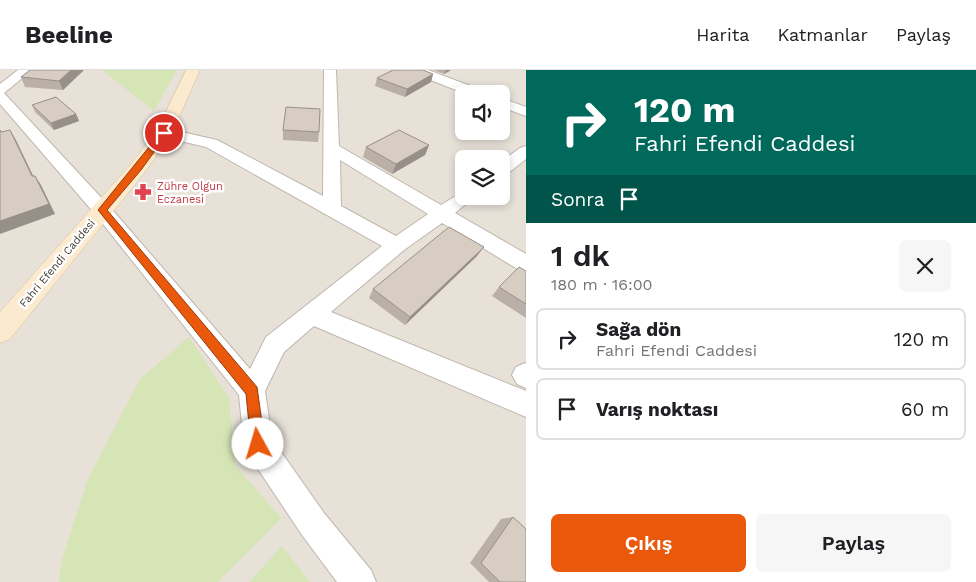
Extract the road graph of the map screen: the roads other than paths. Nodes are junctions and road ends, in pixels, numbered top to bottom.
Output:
1 (26, 70) edge
2 (183, 70) edge
3 (193, 70) edge
4 (330, 70) edge
5 (417, 70) edge
6 (456, 85) edge
7 (0, 90) edge
8 (0, 96) edge
9 (510, 106) edge
10 (526, 112) edge
11 (164, 133) junction
12 (331, 148) junction
13 (526, 151) edge
14 (510, 163) edge
15 (455, 204) edge
16 (98, 206) junction
17 (332, 209) junction
18 (442, 214) junction
19 (397, 246) junction
20 (526, 264) edge
21 (0, 307) edge
22 (312, 315) junction
23 (0, 331) edge
24 (252, 392) junction
25 (526, 404) edge
26 (358, 582) edge

1 - 7 street
2 - 16 street, Fahri Efendi Caddesi
3 - 11 street, Fahri Efendi Caddesi
4 - 12 street
5 - 6 street
8 - 16 street
9 - 10 street
11 - 16 street, Fahri Efendi Caddesi
11 - 17 street
12 - 17 street
12 - 18 street
13 - 14 street
15 - 18 street
16 - 21 street, Fahri Efendi Caddesi
16 - 23 street, Fahri Efendi Caddesi
16 - 24 street
17 - 19 street
18 - 19 street
18 - 20 street
19 - 22 street
22 - 24 street
22 - 25 street
24 - 26 street

